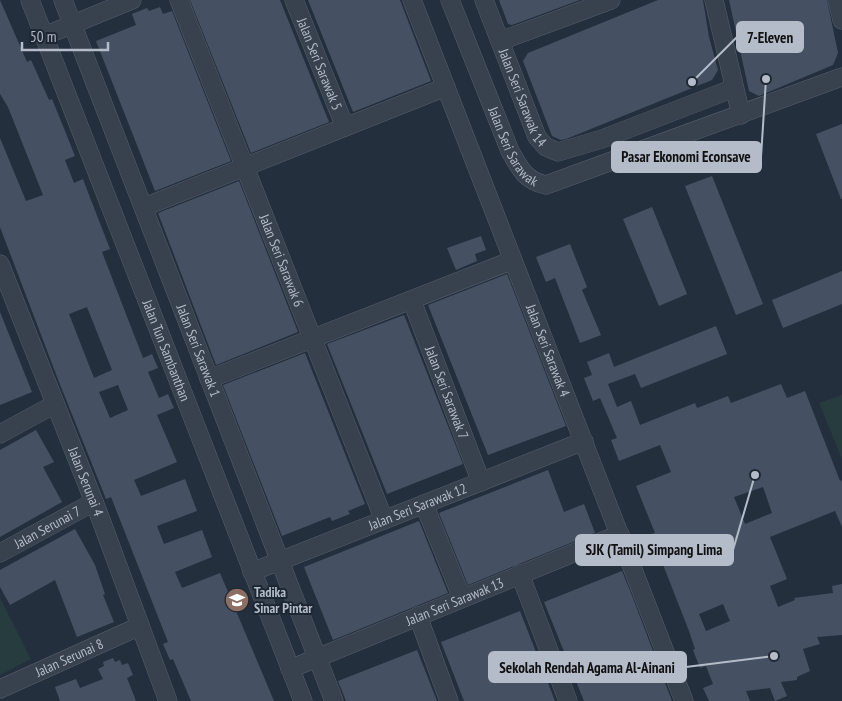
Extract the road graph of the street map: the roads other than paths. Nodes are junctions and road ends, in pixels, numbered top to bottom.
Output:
1 (30, 0) edge
2 (64, 0) edge
3 (132, 0) edge
4 (179, 0) edge
5 (294, 0) edge
6 (412, 0) edge
7 (450, 0) edge
8 (484, 0) edge
9 (610, 0) edge
10 (714, 0) edge
11 (838, 0) edge
12 (842, 20) edge
13 (74, 24) junction
14 (44, 36) junction
15 (500, 41) junction
16 (842, 77) edge
17 (446, 87) junction
18 (734, 88) junction
19 (740, 115) junction
20 (345, 127) junction
21 (245, 168) junction
22 (144, 207) junction
23 (513, 260) junction
24 (0, 264) edge
25 (412, 302) junction
26 (313, 338) junction
27 (209, 379) junction
28 (55, 404) junction
29 (0, 434) edge
30 (584, 441) junction
31 (481, 482) junction
32 (94, 502) junction
33 (424, 504) junction
34 (384, 520) junction
35 (620, 534) junction
36 (0, 553) edge
37 (280, 561) junction
38 (252, 572) junction
39 (520, 574) junction
40 (462, 598) junction
41 (418, 616) junction
42 (140, 626) junction
43 (316, 658) junction
44 (290, 669) junction
45 (0, 688) edge
46 (168, 701) edge
47 (303, 701) edge
48 (334, 701) edge
49 (449, 701) edge
50 (568, 701) edge
51 (684, 701) edge

1 - 14 street, Jalan Tun Sambanthan
2 - 13 street, Jalan Seri Sarawak 1
3 - 13 street
4 - 21 street, Jalan Seri Sarawak 6
5 - 20 street, Jalan Seri Sarawak 5
6 - 17 street, Jalan Seri Sarawak 4
7 - 19 street, Jalan Seri Sarawak
8 - 15 street, Jalan Seri Sarawak 14
9 - 15 street
10 - 18 street
11 - 12 street
13 - 14 street
13 - 22 street, Jalan Seri Sarawak 1
14 - 38 street, Jalan Tun Sambanthan
15 - 18 street, Jalan Seri Sarawak 14
16 - 19 street, Jalan Seri Sarawak
17 - 20 street
17 - 23 street, Jalan Seri Sarawak 4
18 - 19 street
20 - 21 street
21 - 22 street
21 - 26 street, Jalan Seri Sarawak 6
22 - 27 street, Jalan Seri Sarawak 1
23 - 25 street
23 - 30 street, Jalan Seri Sarawak 4
24 - 28 street, Jalan Serunai 4
25 - 26 street
25 - 31 street, Jalan Seri Sarawak 7
26 - 27 street
26 - 34 street, Jalan Seri Sarawak 6
27 - 37 street, Jalan Seri Sarawak 1
28 - 29 street
28 - 32 street, Jalan Serunai 4
30 - 31 street, Jalan Seri Sarawak 12
30 - 35 street, Jalan Seri Sarawak 4
31 - 33 street, Jalan Seri Sarawak 12
32 - 36 street, Jalan Serunai 7
32 - 42 street, Jalan Serunai 4
33 - 34 street, Jalan Seri Sarawak 12
33 - 40 street
34 - 37 street, Jalan Seri Sarawak 12
35 - 39 street, Jalan Seri Sarawak 13
35 - 51 street, Jalan Seri Sarawak 4
37 - 38 street, Jalan Seri Sarawak 12
37 - 43 street, Jalan Seri Sarawak 1
38 - 44 street, Jalan Tun Sambanthan
39 - 40 street, Jalan Seri Sarawak 13
39 - 50 street
40 - 41 street, Jalan Seri Sarawak 13
41 - 43 street, Jalan Seri Sarawak 13
41 - 49 street
42 - 45 street, Jalan Serunai 8
42 - 46 street, Jalan Serunai 4
43 - 44 street, Jalan Seri Sarawak 13
43 - 48 street, Jalan Seri Sarawak 1
44 - 47 street, Jalan Tun Sambanthan

